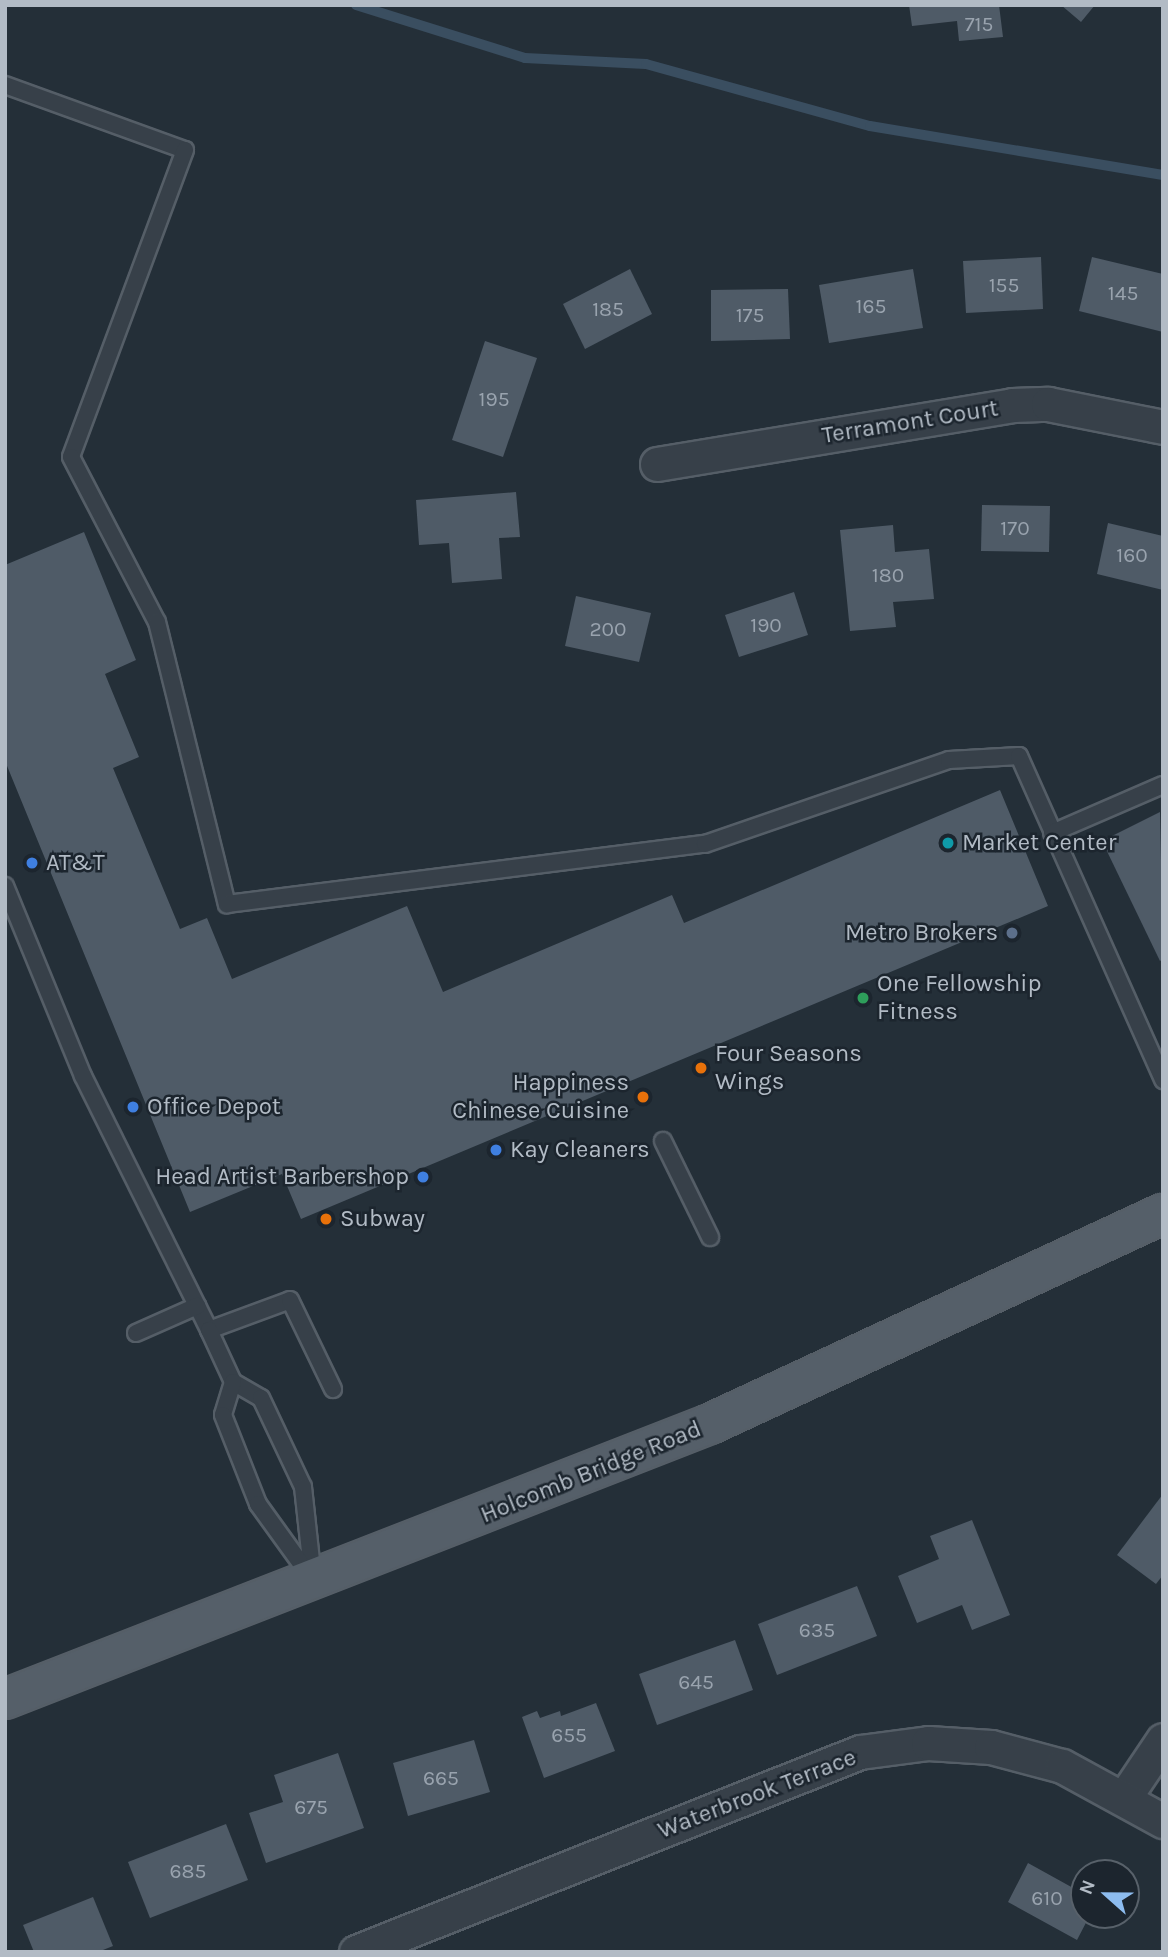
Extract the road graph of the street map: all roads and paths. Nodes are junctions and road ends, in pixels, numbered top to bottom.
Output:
1 (5, 85) edge
2 (1163, 427) edge
3 (657, 464) dead end
4 (1163, 785) edge
5 (1052, 833) junction
6 (5, 886) edge
7 (1163, 1080) edge
8 (663, 1141) dead end
9 (1163, 1214) edge
10 (710, 1237) dead end
11 (197, 1306) junction
12 (209, 1330) junction
13 (136, 1333) dead end
14 (233, 1382) junction
15 (333, 1389) dead end
16 (313, 1580) junction
17 (5, 1699) edge
18 (1163, 1740) edge
19 (1126, 1795) junction
20 (1163, 1821) edge
21 (356, 1952) edge

1 - 5 lane
2 - 3 street, Terramont Court
4 - 5 lane
5 - 7 lane
6 - 11 lane
8 - 10 lane
9 - 16 main road, Holcomb Bridge Road
11 - 12 lane
11 - 13 lane
12 - 14 lane
12 - 15 lane
14 - 16 lane
14 - 16 lane
16 - 17 main road, Holcomb Bridge Road
18 - 19 street
19 - 20 street, Waterbrook Terrace
19 - 21 street, Waterbrook Terrace

